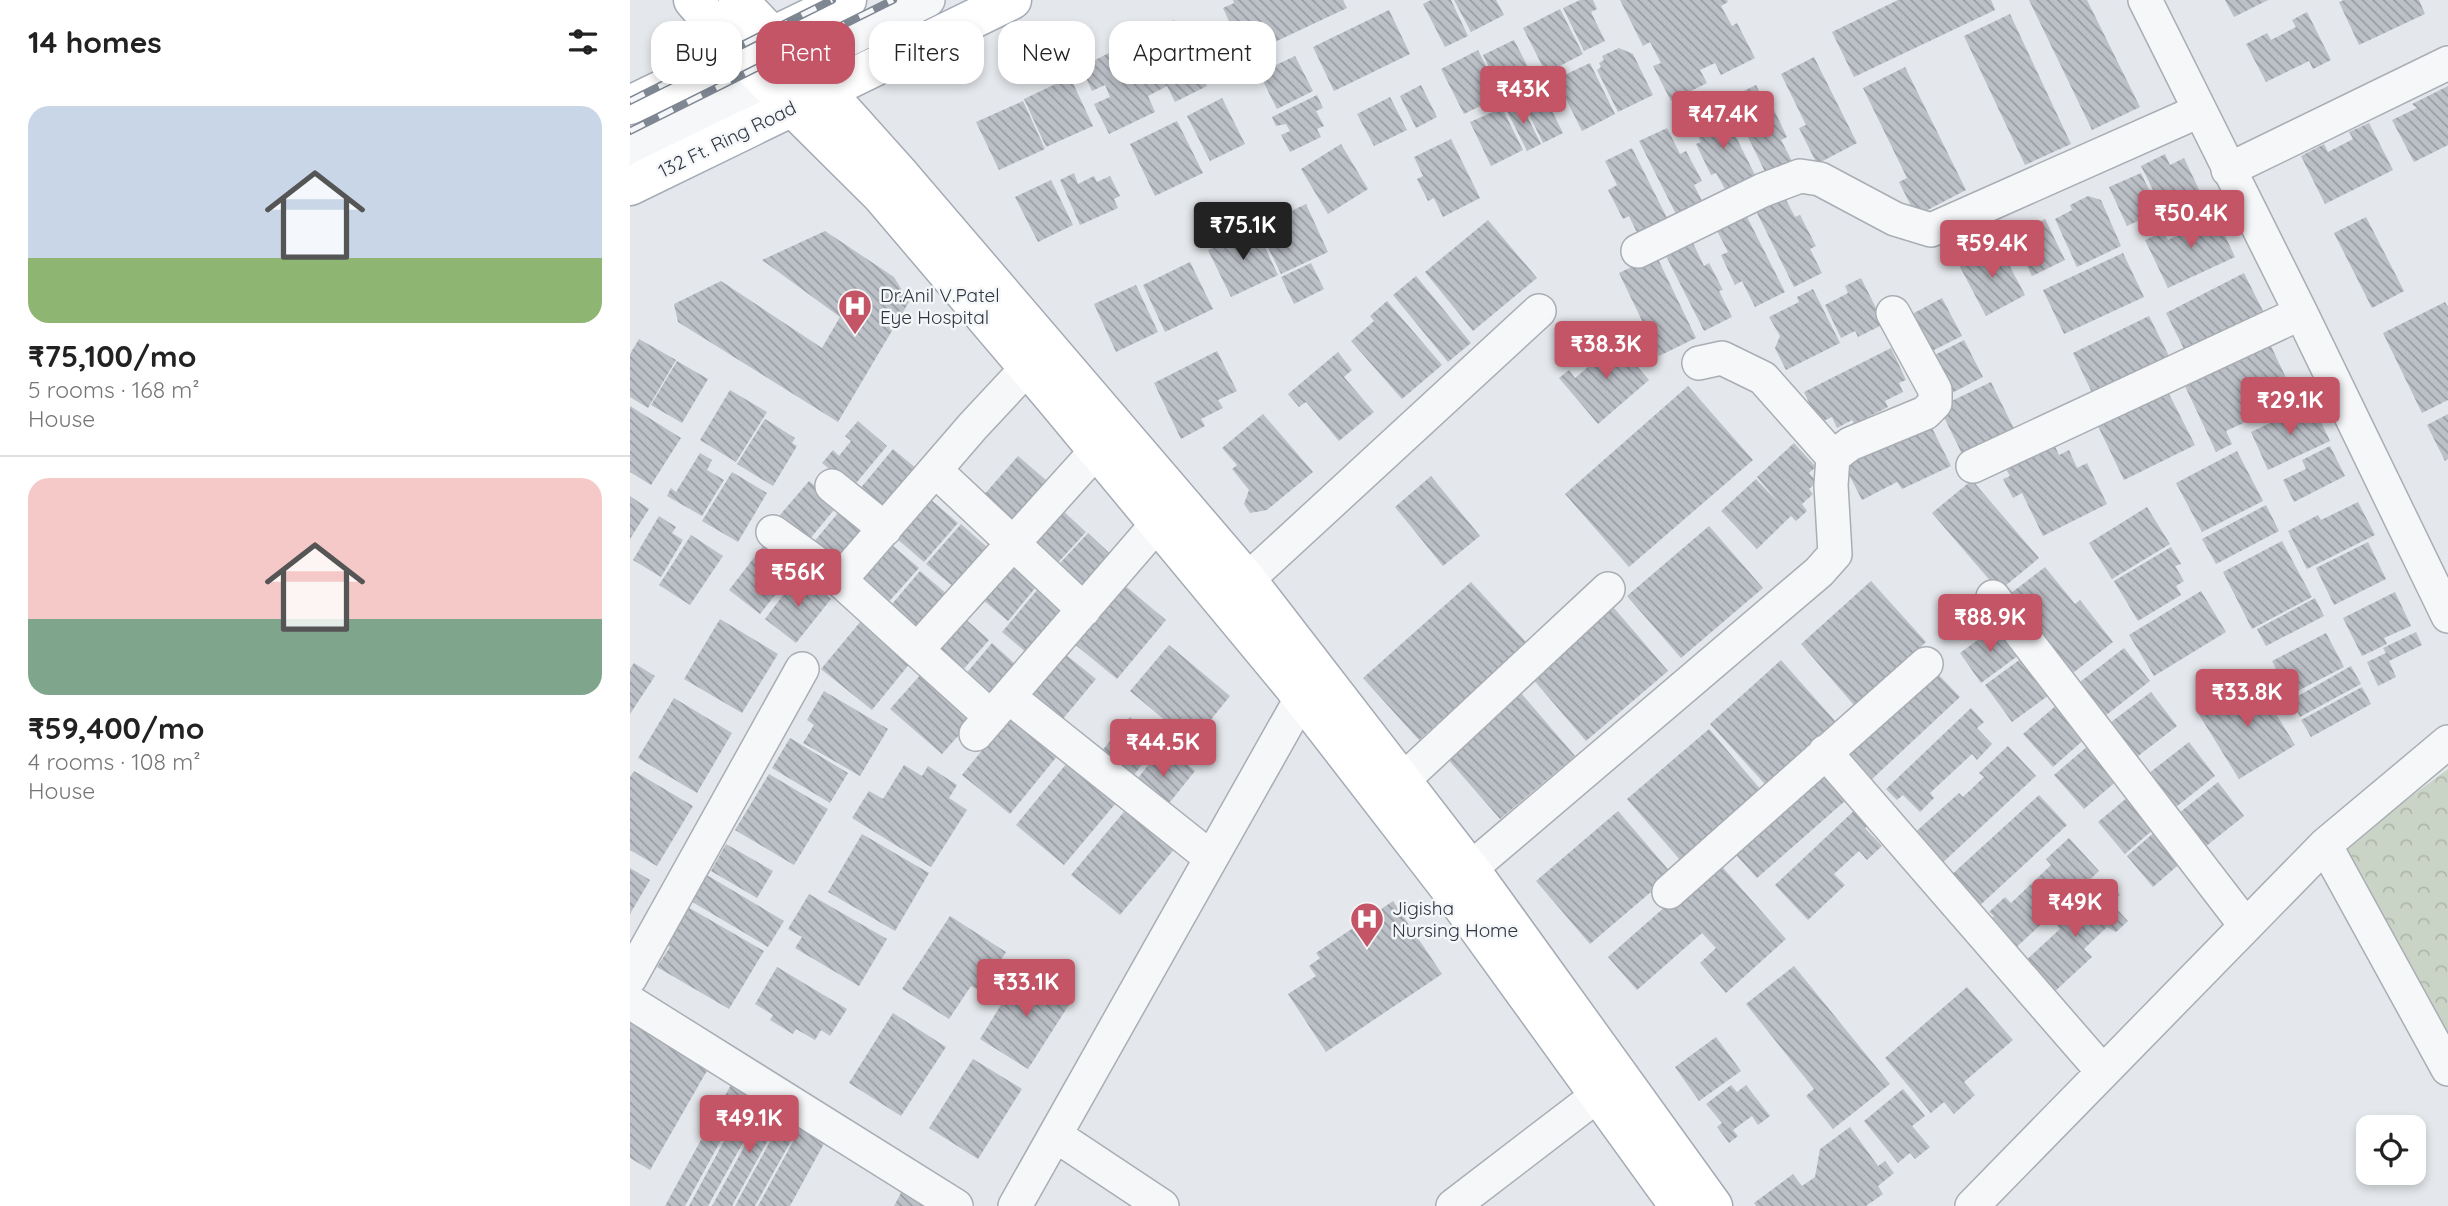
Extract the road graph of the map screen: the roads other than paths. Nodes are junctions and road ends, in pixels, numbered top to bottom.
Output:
1 (693, 0) edge
2 (738, 0) edge
3 (847, 0) edge
4 (928, 0) edge
5 (1012, 0) edge
6 (2145, 0) edge
7 (711, 21) edge
8 (758, 21) edge
9 (801, 21) edge
10 (855, 35) edge
11 (742, 57) edge
12 (2448, 63) edge
13 (672, 84) edge
14 (786, 84) edge
15 (818, 84) edge
16 (825, 91) junction
17 (779, 95) junction
18 (630, 105) edge
19 (2199, 111) junction
20 (630, 148) edge
21 (2228, 170) junction
22 (630, 187) edge
23 (1639, 251) dead end
24 (1539, 311) dead end
25 (1893, 313) dead end
26 (2301, 313) junction
27 (1699, 363) dead end
28 (1028, 367) junction
29 (1097, 450) junction
30 (1833, 457) junction
31 (1973, 466) dead end
32 (935, 470) junction
33 (832, 486) dead end
34 (1158, 523) junction
35 (885, 529) junction
36 (773, 532) dead end
37 (1012, 542) junction
38 (840, 580) junction
39 (1247, 580) junction
40 (1608, 589) dead end
41 (1993, 597) dead end
42 (1084, 610) junction
43 (2448, 616) edge
44 (917, 650) junction
45 (1926, 664) dead end
46 (802, 669) dead end
47 (1308, 683) junction
48 (992, 716) junction
49 (2448, 742) edge
50 (1825, 752) junction
51 (1402, 781) junction
52 (2325, 845) junction
53 (1211, 858) junction
54 (1470, 869) junction
55 (1669, 892) dead end
56 (2246, 926) junction
57 (630, 978) edge
58 (630, 1002) edge
59 (2448, 1069) edge
60 (2103, 1072) junction
61 (1598, 1095) junction
62 (1055, 1135) junction
63 (956, 1206) edge
64 (1015, 1206) edge
65 (1162, 1206) edge
66 (1453, 1206) edge
67 (1679, 1206) edge
68 (1713, 1206) edge
69 (1972, 1206) edge

1 - 7 main road
2 - 8 main road
3 - 9 main road
4 - 10 street
5 - 16 main road, 132 Ft. Ring Road
6 - 19 street
11 - 17 main road
12 - 21 street
13 - 18 main road
14 - 17 street
15 - 16 main road
16 - 17 main road, 132 Ft. Ring Road
16 - 39 main road
17 - 20 street
17 - 22 main road, 132 Ft. Ring Road
17 - 28 main road
19 - 21 street
19 - 23 street
21 - 26 street
24 - 39 street
25 - 30 street
26 - 31 street
26 - 43 street
27 - 30 street
28 - 29 main road
28 - 32 street
29 - 34 main road
29 - 37 street
30 - 54 street
32 - 35 street
32 - 37 street
33 - 35 street
34 - 42 street
34 - 47 main road
35 - 38 street
36 - 38 street
37 - 42 street
37 - 44 street
38 - 44 street
39 - 47 main road
40 - 51 street
41 - 56 street
42 - 48 street
44 - 48 street
45 - 50 street
46 - 57 street
47 - 51 main road
47 - 53 street
47 - 61 main road
48 - 53 street
49 - 52 street
50 - 55 street
50 - 60 street
51 - 54 main road
52 - 56 street
52 - 59 street
53 - 62 street
54 - 68 main road
56 - 60 street
58 - 63 street
60 - 69 street
61 - 66 street
61 - 67 main road
62 - 64 street
62 - 65 street

